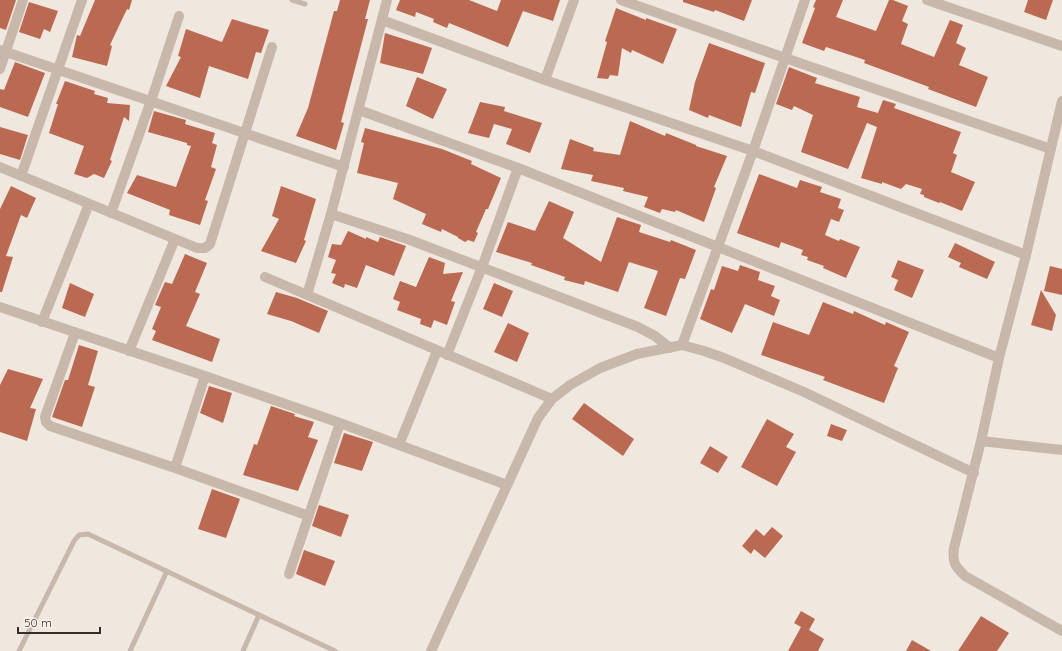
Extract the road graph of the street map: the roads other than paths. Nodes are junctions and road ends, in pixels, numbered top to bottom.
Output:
1 (23, 0) edge
2 (82, 0) edge
3 (292, 0) edge
4 (387, 0) edge
5 (574, 0) edge
6 (620, 0) edge
7 (805, 0) edge
8 (928, 0) edge
9 (305, 4) dead end
10 (179, 16) dead end
11 (382, 20) junction
12 (1062, 46) edge
13 (272, 47) dead end
14 (3, 51) edge
15 (785, 58) junction
16 (0, 69) edge
17 (58, 70) junction
18 (545, 80) junction
19 (151, 101) junction
20 (1062, 101) edge
21 (359, 110) junction
22 (245, 134) junction
23 (1051, 148) junction
24 (753, 151) junction
25 (0, 167) edge
26 (344, 167) junction
27 (518, 168) junction
28 (20, 176) junction
29 (89, 204) junction
30 (111, 214) junction
31 (331, 214) junction
32 (175, 240) junction
33 (719, 247) junction
34 (1026, 255) junction
35 (482, 267) junction
36 (265, 277) dead end
37 (306, 295) junction
38 (0, 307) edge
39 (42, 322) junction
40 (75, 333) junction
41 (682, 345) junction
42 (670, 348) junction
43 (129, 351) junction
44 (437, 351) junction
45 (447, 355) junction
46 (999, 358) junction
47 (205, 376) junction
48 (552, 399) junction
49 (340, 423) junction
50 (981, 442) junction
51 (399, 445) junction
52 (1062, 450) edge
53 (175, 468) junction
54 (974, 473) junction
55 (507, 485) junction
56 (309, 516) junction
57 (167, 572) junction
58 (289, 574) dead end
59 (259, 616) junction
60 (1062, 631) edge
61 (19, 651) edge
62 (130, 651) edge
63 (243, 651) edge
64 (335, 651) edge
65 (431, 651) edge

1 - 14 street
2 - 17 street
3 - 9 lane
4 - 11 street
5 - 18 street
6 - 15 street
7 - 15 street
8 - 12 street
10 - 19 street
11 - 18 street
11 - 21 street
13 - 22 street
14 - 16 street
14 - 17 street
15 - 23 street
15 - 24 street
17 - 19 street
17 - 28 street
18 - 24 street
19 - 22 street
19 - 30 street
20 - 23 street
21 - 26 street
21 - 27 street
22 - 26 street
22 - 32 street
23 - 34 street
24 - 33 street
24 - 34 street
25 - 28 street
26 - 31 street
27 - 33 street
27 - 35 street
28 - 29 street
29 - 30 street
29 - 39 street
30 - 32 street
31 - 35 street
31 - 37 street
32 - 43 street
33 - 41 street
33 - 46 street
34 - 46 street
35 - 42 street
35 - 45 street
36 - 37 street
37 - 44 street
38 - 39 street
39 - 40 street
40 - 43 street
40 - 53 street
41 - 42 street
41 - 54 street
42 - 48 street
43 - 47 street
44 - 45 street
44 - 51 street
45 - 48 street
46 - 50 street
47 - 49 street
47 - 53 street
48 - 55 street
49 - 51 street
49 - 56 street
50 - 52 street
50 - 54 street
51 - 55 street
53 - 56 street
54 - 60 street
55 - 65 street
56 - 58 street
57 - 59 lane
57 - 61 lane
57 - 62 lane
59 - 63 lane
59 - 64 lane

